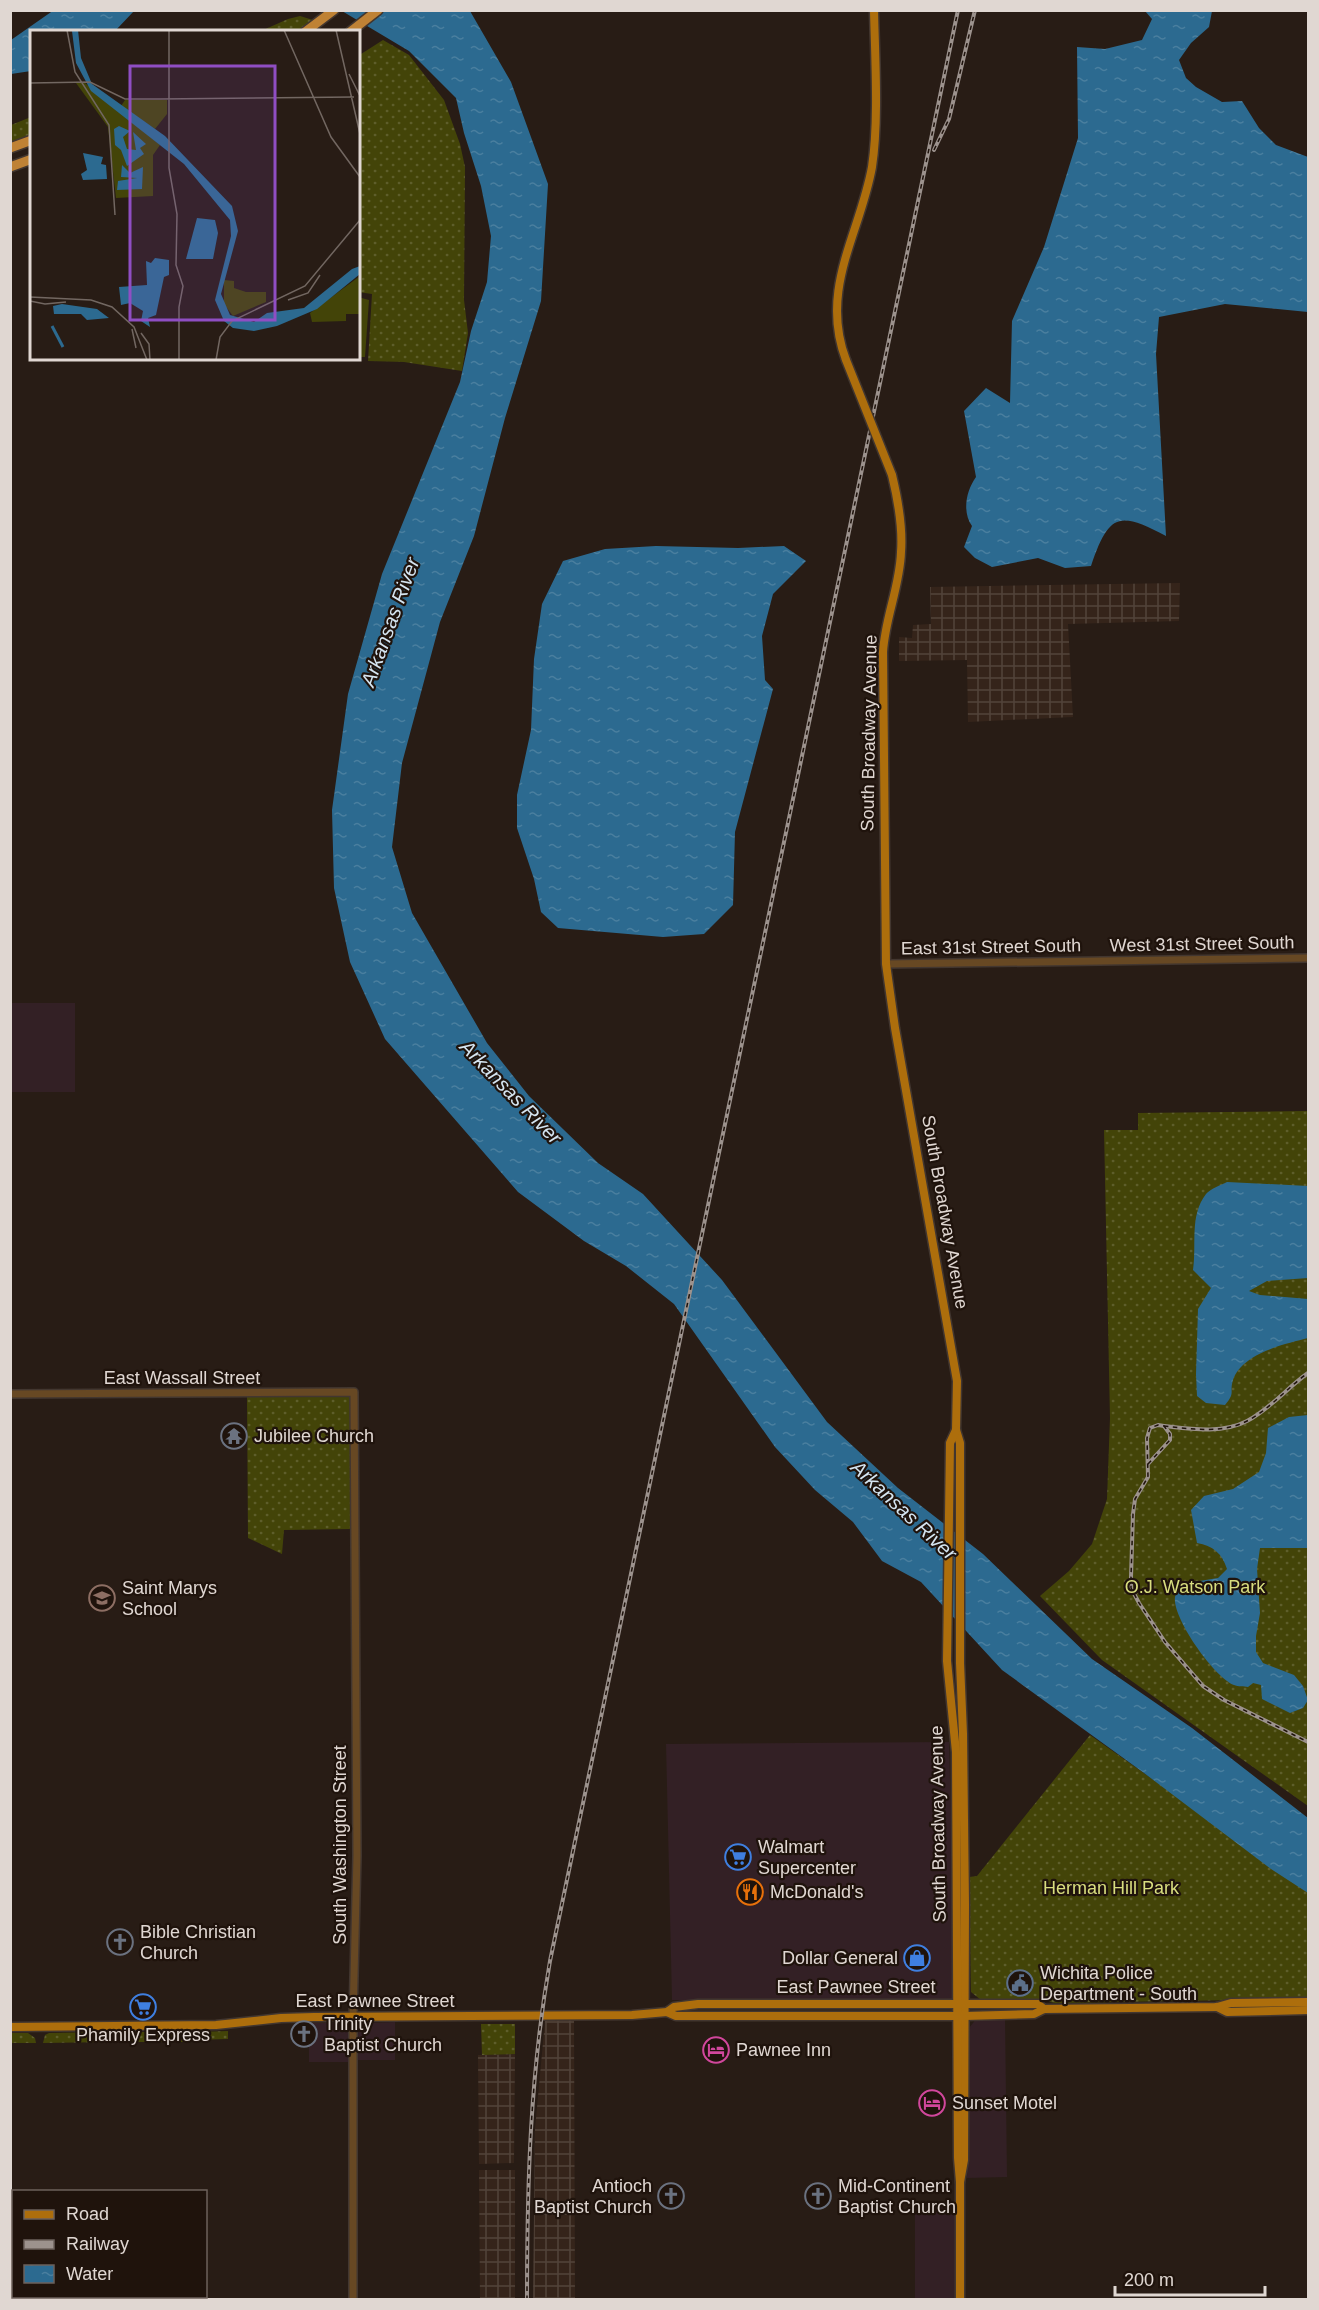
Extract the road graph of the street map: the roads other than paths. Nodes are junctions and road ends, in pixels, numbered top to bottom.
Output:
1 (334, 10) edge
2 (378, 10) edge
3 (874, 10) edge
4 (307, 30) edge
5 (353, 30) edge
6 (30, 141) edge
7 (10, 148) edge
8 (30, 160) edge
9 (10, 167) edge
10 (1308, 958) edge
11 (1096, 960) joint
12 (886, 964) junction
13 (354, 1392) joint
14 (10, 1394) edge
15 (956, 1430) junction
16 (1308, 2002) edge
17 (960, 2003) junction
18 (1216, 2007) junction
19 (1044, 2009) junction
20 (1308, 2010) edge
21 (667, 2012) junction
22 (960, 2015) junction
23 (353, 2017) junction
24 (10, 2027) edge
25 (353, 2300) edge
26 (960, 2300) edge

1 - 4 highway
2 - 5 highway
3 - 12 main road, South Broadway Avenue, bridge
6 - 7 highway
8 - 9 highway
10 - 11 street, West 31st Street South
11 - 12 street, East 31st Street South
12 - 15 main road, South Broadway Avenue
13 - 14 street, East Wassall Street
13 - 23 street, South Washington Street
15 - 17 main road, South Broadway Avenue
15 - 17 main road, South Broadway Avenue
16 - 18 main road
17 - 19 main road, East Pawnee Street
17 - 21 main road, East Pawnee Street
17 - 22 main road, South Broadway Avenue
18 - 19 main road, East Pawnee Street
18 - 20 main road
19 - 22 main road, East Pawnee Street
21 - 22 main road, East Pawnee Street
21 - 23 main road, East Pawnee Street
22 - 26 main road, South Broadway Avenue
23 - 24 main road, East Pawnee Street
23 - 25 street, South Washington Street

